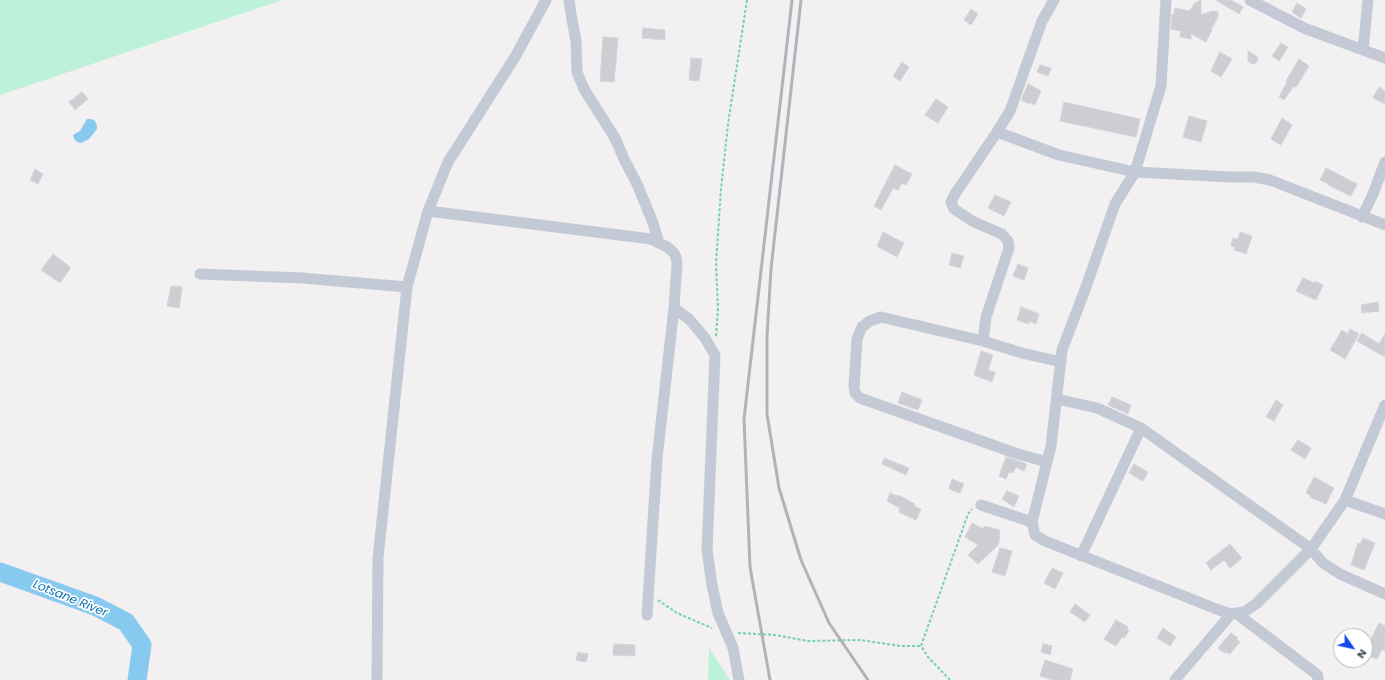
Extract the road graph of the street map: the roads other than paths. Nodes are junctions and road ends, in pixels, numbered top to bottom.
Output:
1 (546, 0) edge
2 (569, 0) edge
3 (1054, 0) edge
4 (1166, 0) edge
5 (1250, 0) edge
6 (1368, 0) edge
7 (1363, 50) junction
8 (1385, 58) edge
9 (998, 132) junction
10 (1385, 162) edge
11 (1135, 172) junction
12 (428, 211) junction
13 (1362, 217) junction
14 (1385, 225) edge
15 (659, 243) junction
16 (200, 274) dead end
17 (407, 287) junction
18 (674, 308) junction
19 (983, 341) junction
20 (1061, 362) junction
21 (1057, 398) junction
22 (1385, 405) edge
23 (1141, 428) junction
24 (1047, 462) junction
25 (1345, 500) junction
26 (981, 504) road end
27 (1385, 514) edge
28 (1032, 522) junction
29 (1311, 549) junction
30 (1081, 556) junction
31 (1385, 594) edge
32 (1233, 614) junction
33 (647, 615) dead end
34 (377, 680) edge
35 (739, 680) edge
36 (1175, 680) edge
37 (1318, 680) edge

1 - 12 street
2 - 15 street
3 - 9 street
4 - 11 street
5 - 7 street
6 - 7 street
7 - 8 street
9 - 11 street
9 - 19 street
10 - 13 street
11 - 13 street
11 - 20 street
12 - 15 street
12 - 17 street
13 - 14 street
15 - 18 street
16 - 17 street
17 - 34 street
18 - 33 street
18 - 35 street
19 - 20 street
19 - 24 street
20 - 21 street
21 - 23 street
21 - 24 street
22 - 25 street
23 - 29 street
23 - 30 street
24 - 28 street
25 - 27 street
25 - 29 street
26 - 28 street
28 - 30 street
29 - 31 street
29 - 32 street
30 - 32 street
32 - 36 street
32 - 37 street

